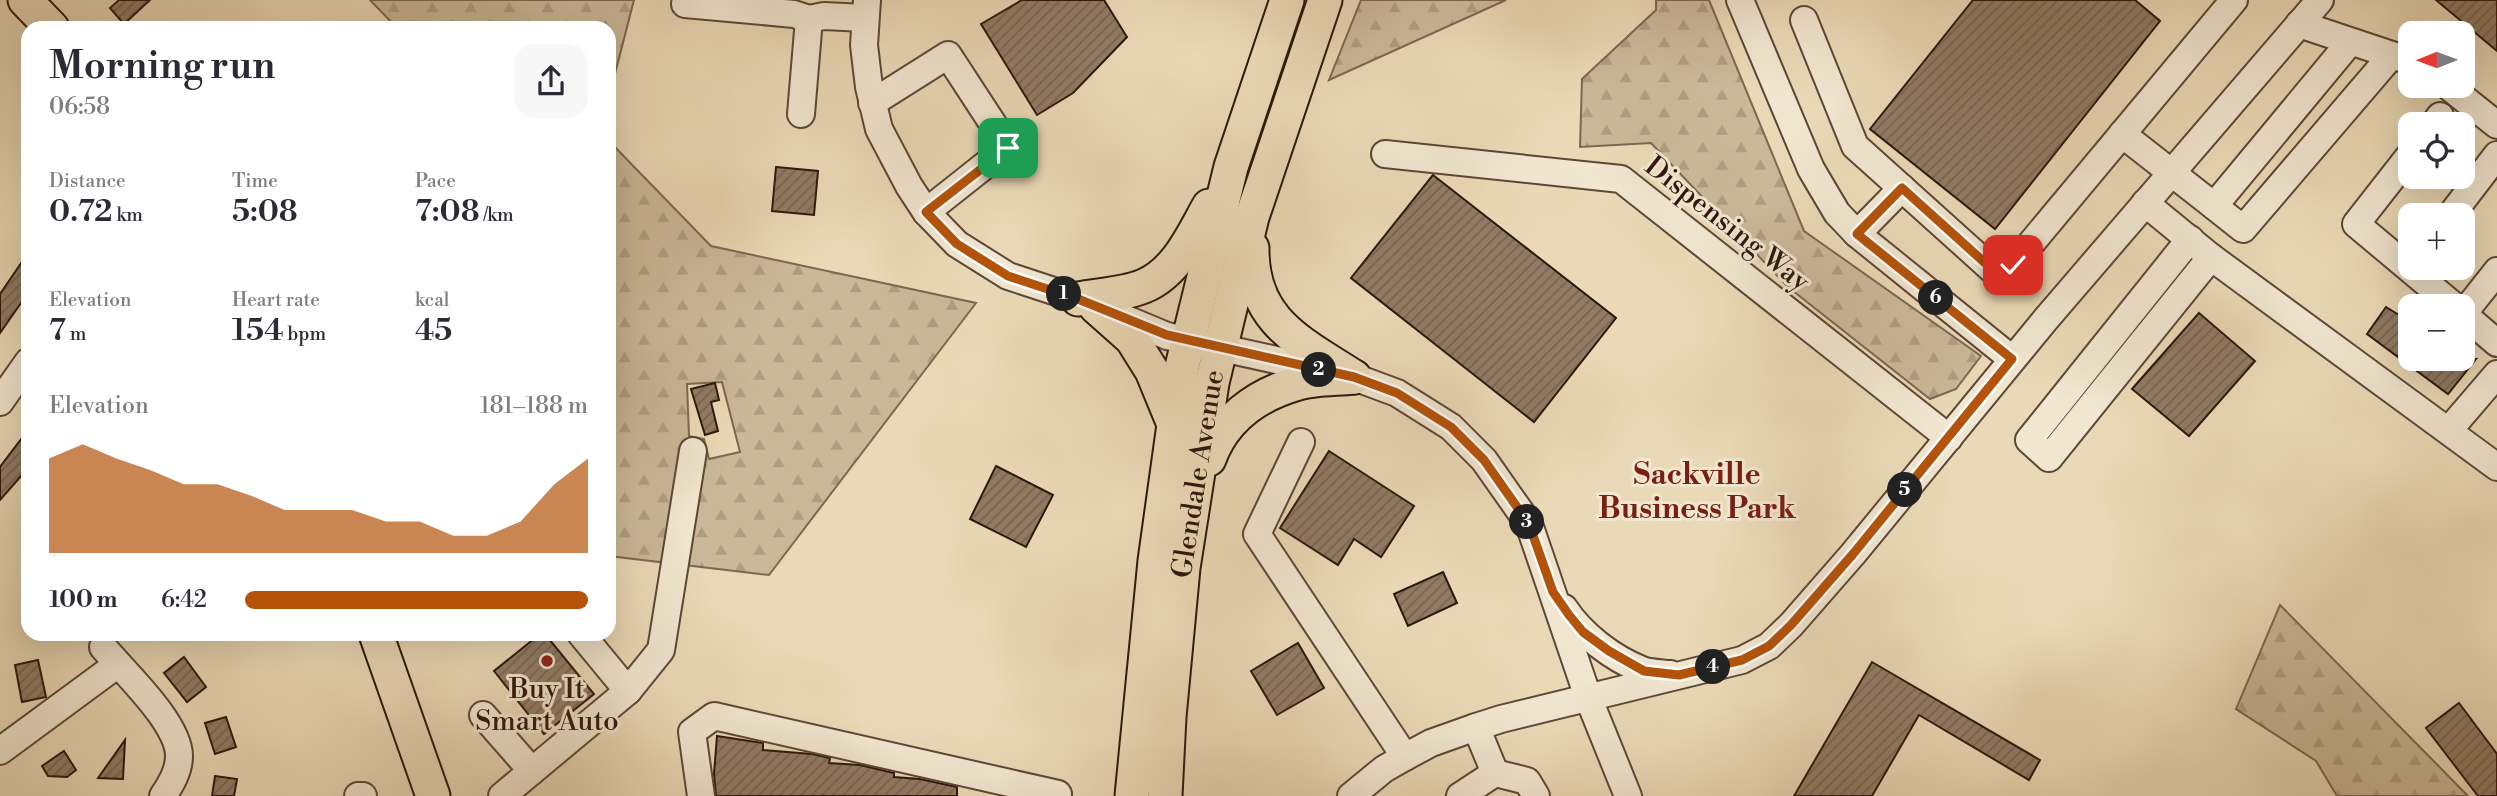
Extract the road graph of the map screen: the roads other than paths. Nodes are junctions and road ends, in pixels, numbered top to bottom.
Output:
1 (25, 0) edge
2 (1287, 0) edge
3 (1325, 0) edge
4 (1740, 0) edge
5 (2234, 0) edge
6 (2320, 0) edge
7 (685, 4) dead end
8 (866, 9) edge
9 (809, 19) junction
10 (1804, 20) dead end
11 (45, 21) edge
12 (2299, 24) junction
13 (2350, 42) junction
14 (2398, 57) edge
15 (2398, 61) edge
16 (2463, 98) edge
17 (873, 103) junction
18 (801, 114) dead end
19 (2497, 125) edge
20 (2122, 134) junction
21 (1385, 154) dead end
22 (2497, 155) edge
23 (1231, 167) junction
24 (2398, 170) edge
25 (2170, 173) junction
26 (1902, 188) junction
27 (2145, 203) junction
28 (2460, 203) edge
29 (2214, 206) junction
30 (926, 212) junction
31 (1252, 217) junction
32 (1857, 234) junction
33 (2190, 239) junction
34 (2211, 257) junction
35 (2398, 258) edge
36 (2497, 271) edge
37 (2424, 280) edge
38 (2440, 294) edge
39 (2475, 299) edge
40 (1087, 303) junction
41 (2475, 324) edge
42 (1188, 341) junction
43 (2497, 343) edge
44 (1220, 349) junction
45 (2012, 359) junction
46 (21, 372) edge
47 (2497, 374) edge
48 (1354, 377) junction
49 (0, 401) edge
50 (1173, 422) junction
51 (2449, 430) junction
52 (1949, 438) junction
53 (1301, 442) dead end
54 (693, 450) dead end
55 (2497, 467) edge
56 (1195, 496) junction
57 (1553, 592) junction
58 (378, 641) edge
59 (587, 641) edge
60 (1679, 675) junction
61 (628, 691) junction
62 (1588, 697) junction
63 (482, 715) dead end
64 (1476, 727) junction
65 (0, 751) edge
66 (1405, 757) junction
67 (532, 771) junction
68 (1495, 773) junction
69 (1357, 794) edge
70 (163, 796) edge
71 (432, 796) edge
72 (502, 796) edge
73 (701, 796) edge
74 (1058, 796) edge
75 (1132, 796) edge
76 (1165, 796) edge
77 (1460, 796) edge
78 (1536, 796) edge
79 (1628, 796) edge

1 - 11 main road
2 - 23 main road, Glendale Avenue
3 - 31 main road, Glendale Avenue
4 - 32 street
5 - 20 street
6 - 12 street
7 - 9 street
8 - 9 street
8 - 17 street
9 - 18 street
10 - 26 street
12 - 13 street
12 - 25 street
13 - 14 street
13 - 29 street
15 - 29 street
16 - 19 street
17 - 30 street
17 - 30 street
20 - 25 street
20 - 26 street
21 - 52 street, Dispensing Way
22 - 28 street
23 - 40 main road
23 - 42 main road, Glendale Avenue
24 - 35 street
25 - 27 street
25 - 29 street
26 - 32 street
27 - 33 street
27 - 45 street
30 - 40 street
31 - 44 main road, Glendale Avenue
31 - 48 main road
32 - 45 street
33 - 34 street
33 - 34 street
34 - 51 street
36 - 39 street
37 - 38 street
40 - 42 street
40 - 50 main road
41 - 43 street
42 - 44 street
42 - 50 main road, Glendale Avenue
44 - 48 street
44 - 56 main road, Glendale Avenue
45 - 52 street
46 - 49 street
47 - 51 street
48 - 56 main road
48 - 57 street
50 - 75 main road, Glendale Avenue
51 - 55 street
52 - 60 street
53 - 66 street
54 - 61 street
56 - 76 main road, Glendale Avenue
57 - 60 street
57 - 62 street
58 - 71 main road
59 - 61 street
60 - 62 street
61 - 67 street
62 - 64 street
62 - 79 street
63 - 67 street
64 - 66 street
64 - 68 street
65 - 70 street
66 - 69 street
67 - 72 street
68 - 77 street
68 - 78 street
73 - 74 street

